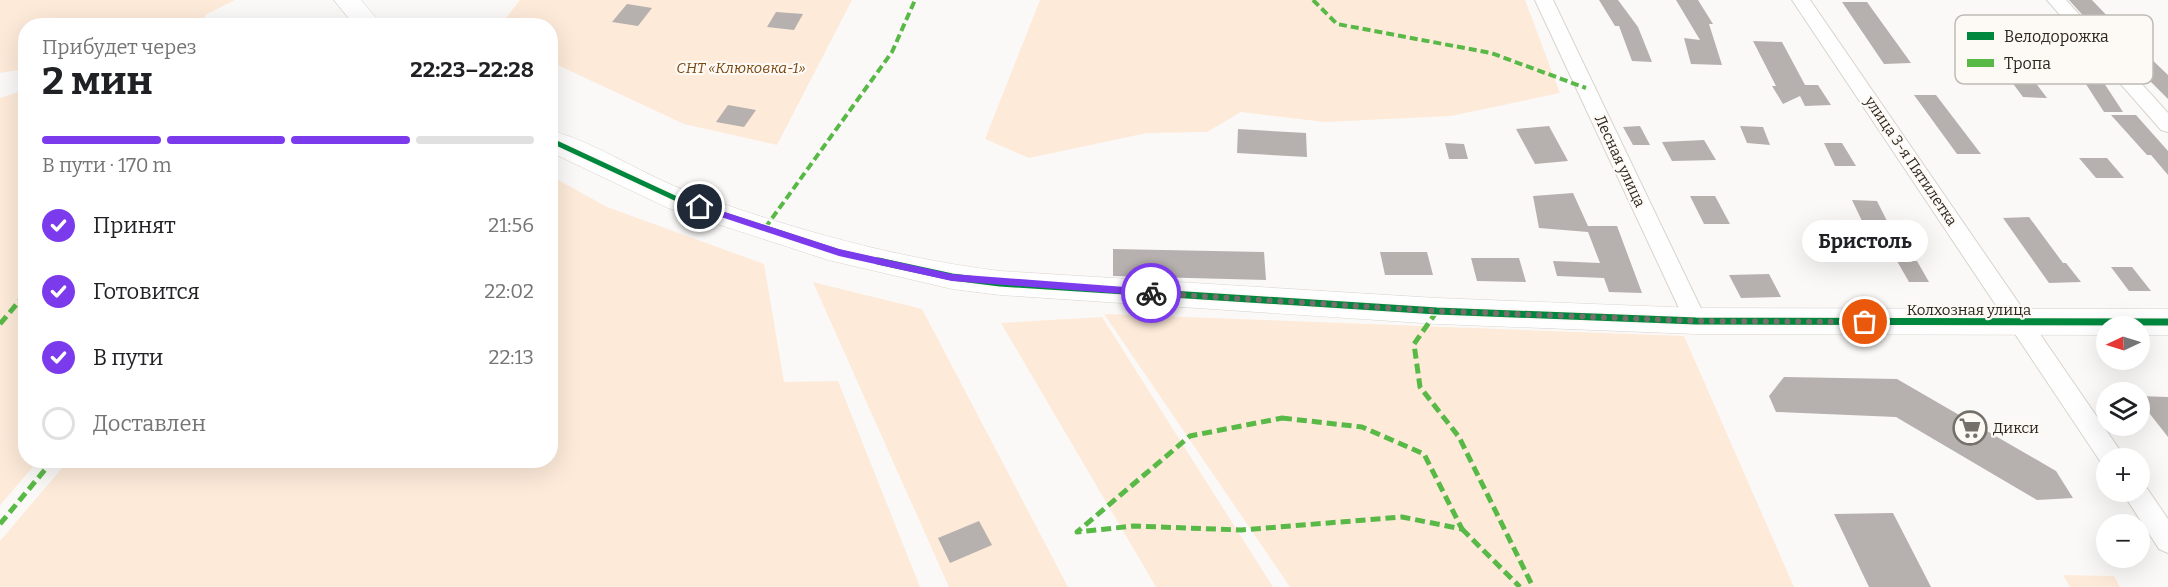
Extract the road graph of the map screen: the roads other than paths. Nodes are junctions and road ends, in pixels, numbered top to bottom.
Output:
1 (347, 0) edge
2 (1545, 0) edge
3 (1802, 0) edge
4 (2055, 0) edge
5 (2069, 15) edge
6 (363, 18) edge
7 (2131, 84) edge
8 (2168, 125) edge
9 (558, 144) edge
10 (1696, 321) junction
11 (2020, 322) junction
12 (2168, 322) edge
13 (2106, 448) edge
14 (2142, 502) edge
15 (2168, 541) edge

1 - 6 street
2 - 10 street, Лесная улица
3 - 11 street, улица 3-я Пятилетка
4 - 5 street
7 - 8 street
9 - 10 street, Колхозная улица
10 - 11 street, Колхозная улица
11 - 12 street, Колхозная улица
11 - 13 street, улица 3-я Пятилетка
14 - 15 street

